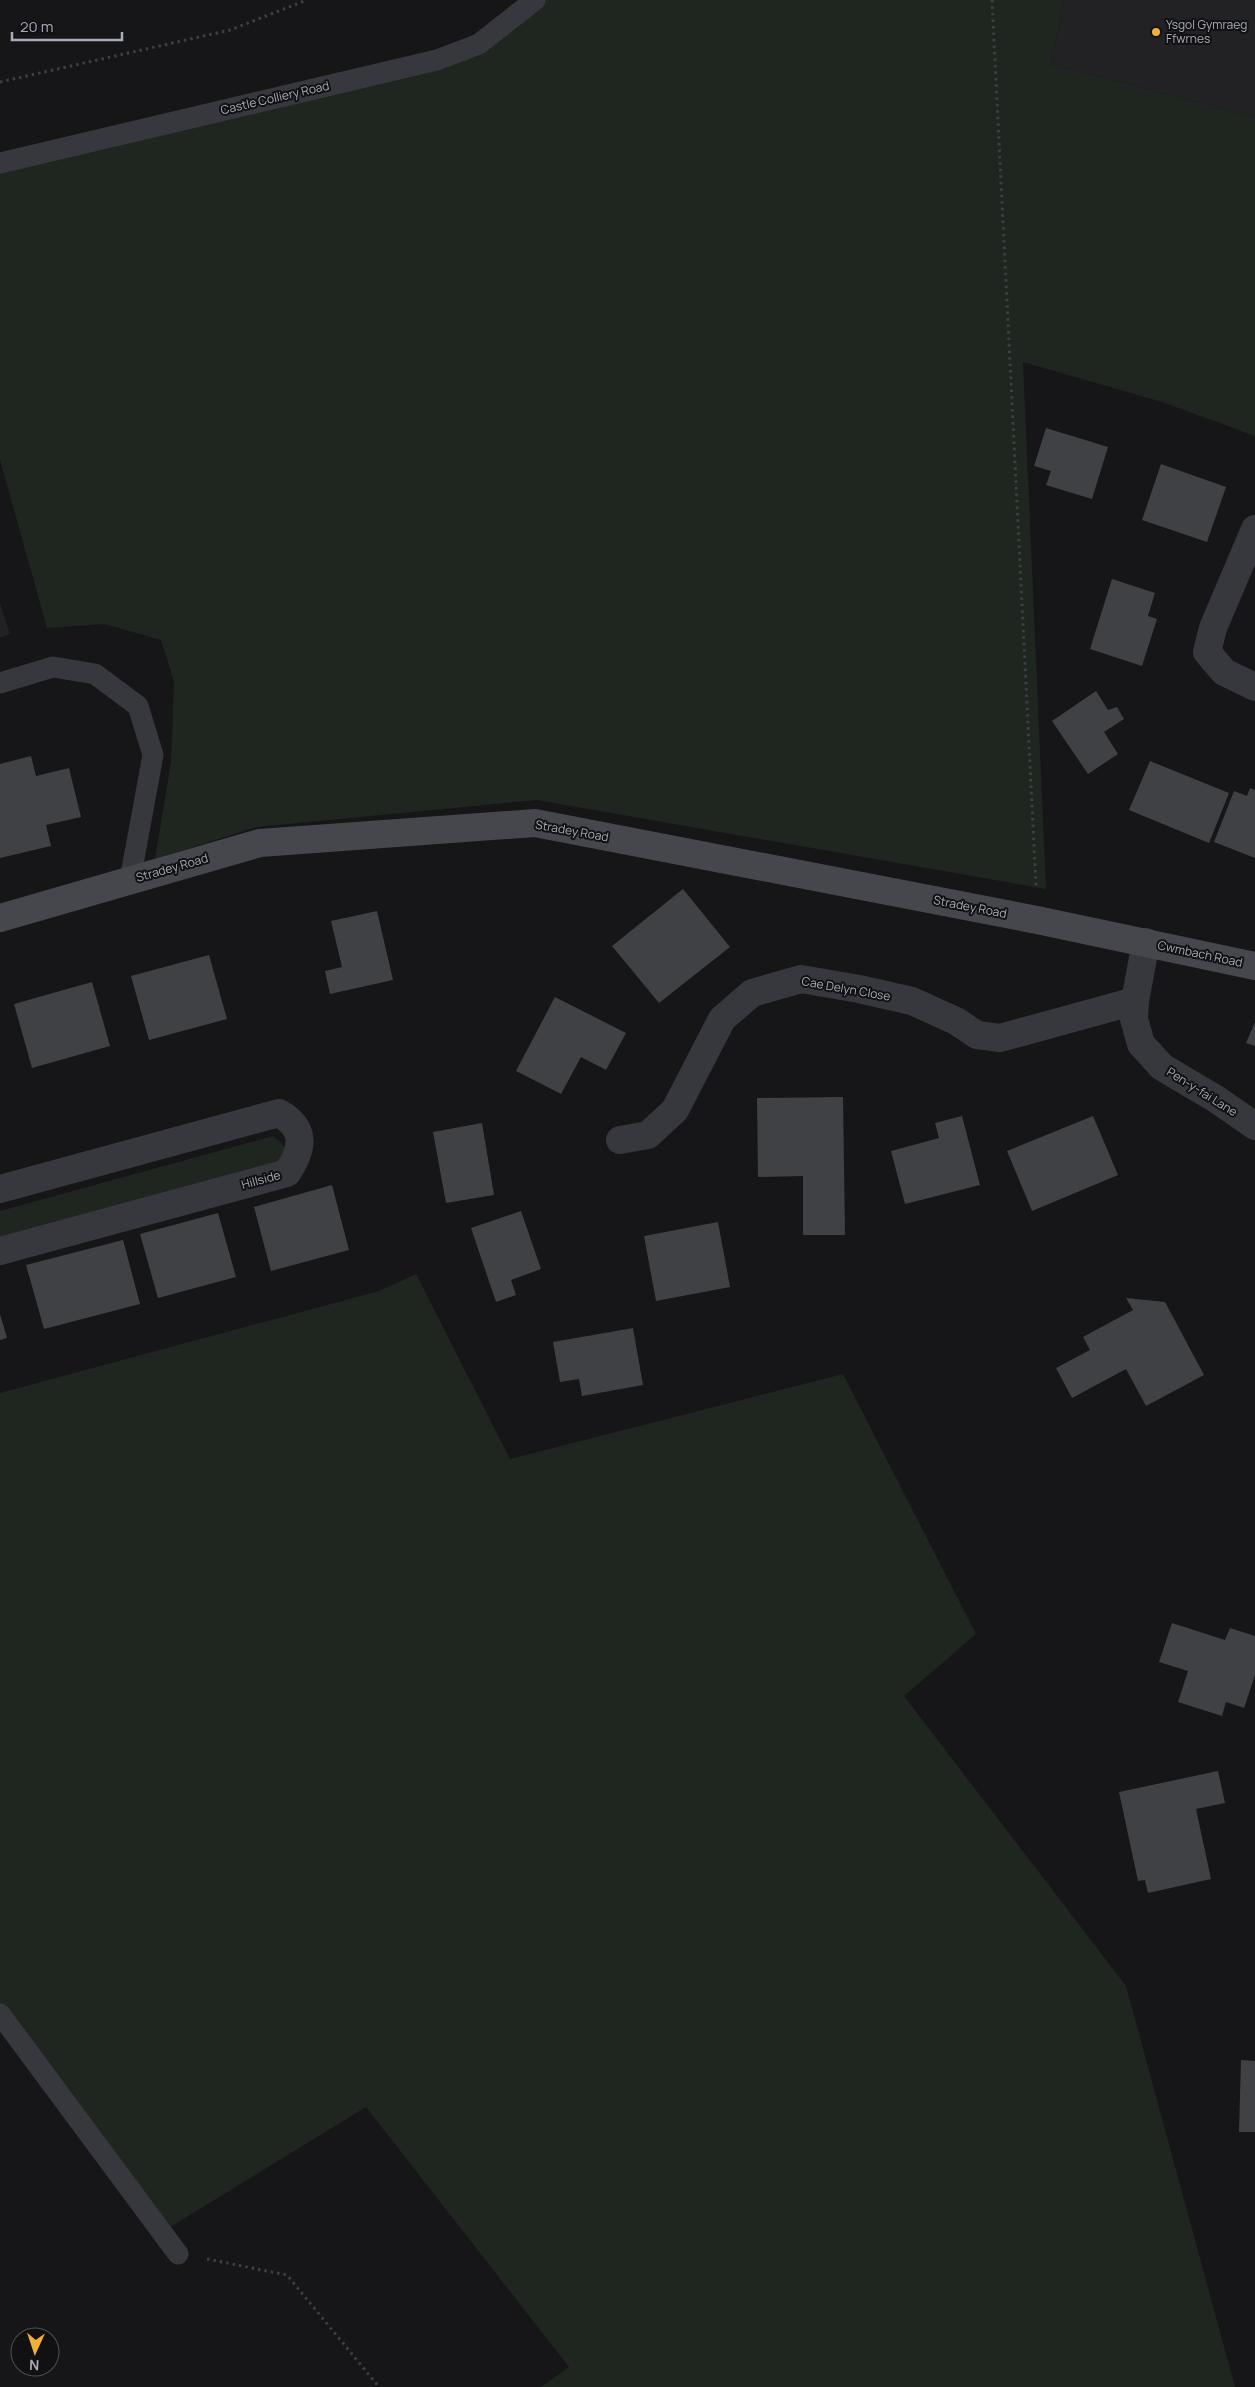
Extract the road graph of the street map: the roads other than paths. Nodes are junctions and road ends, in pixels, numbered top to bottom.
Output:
1 (535, 0) edge
2 (0, 163) edge
3 (1255, 529) edge
4 (0, 683) edge
5 (1255, 687) edge
6 (130, 880) junction
7 (0, 918) edge
8 (1146, 942) junction
9 (1255, 966) edge
10 (1135, 1001) junction
11 (1255, 1126) edge
12 (620, 1140) dead end
13 (0, 1188) edge
14 (0, 1251) edge
15 (0, 2014) edge
16 (178, 2254) road end

1 - 2 lane, Castle Colliery Road
3 - 5 street
4 - 6 lane
6 - 7 main road, Stradey Road
6 - 8 main road, Stradey Road
8 - 9 main road, Cwmbach Road
8 - 10 street, Pen-y-fai Lane
10 - 11 street, Pen-y-fai Lane
10 - 12 street, Cae Delyn Close
13 - 14 street, Hillside
15 - 16 lane

